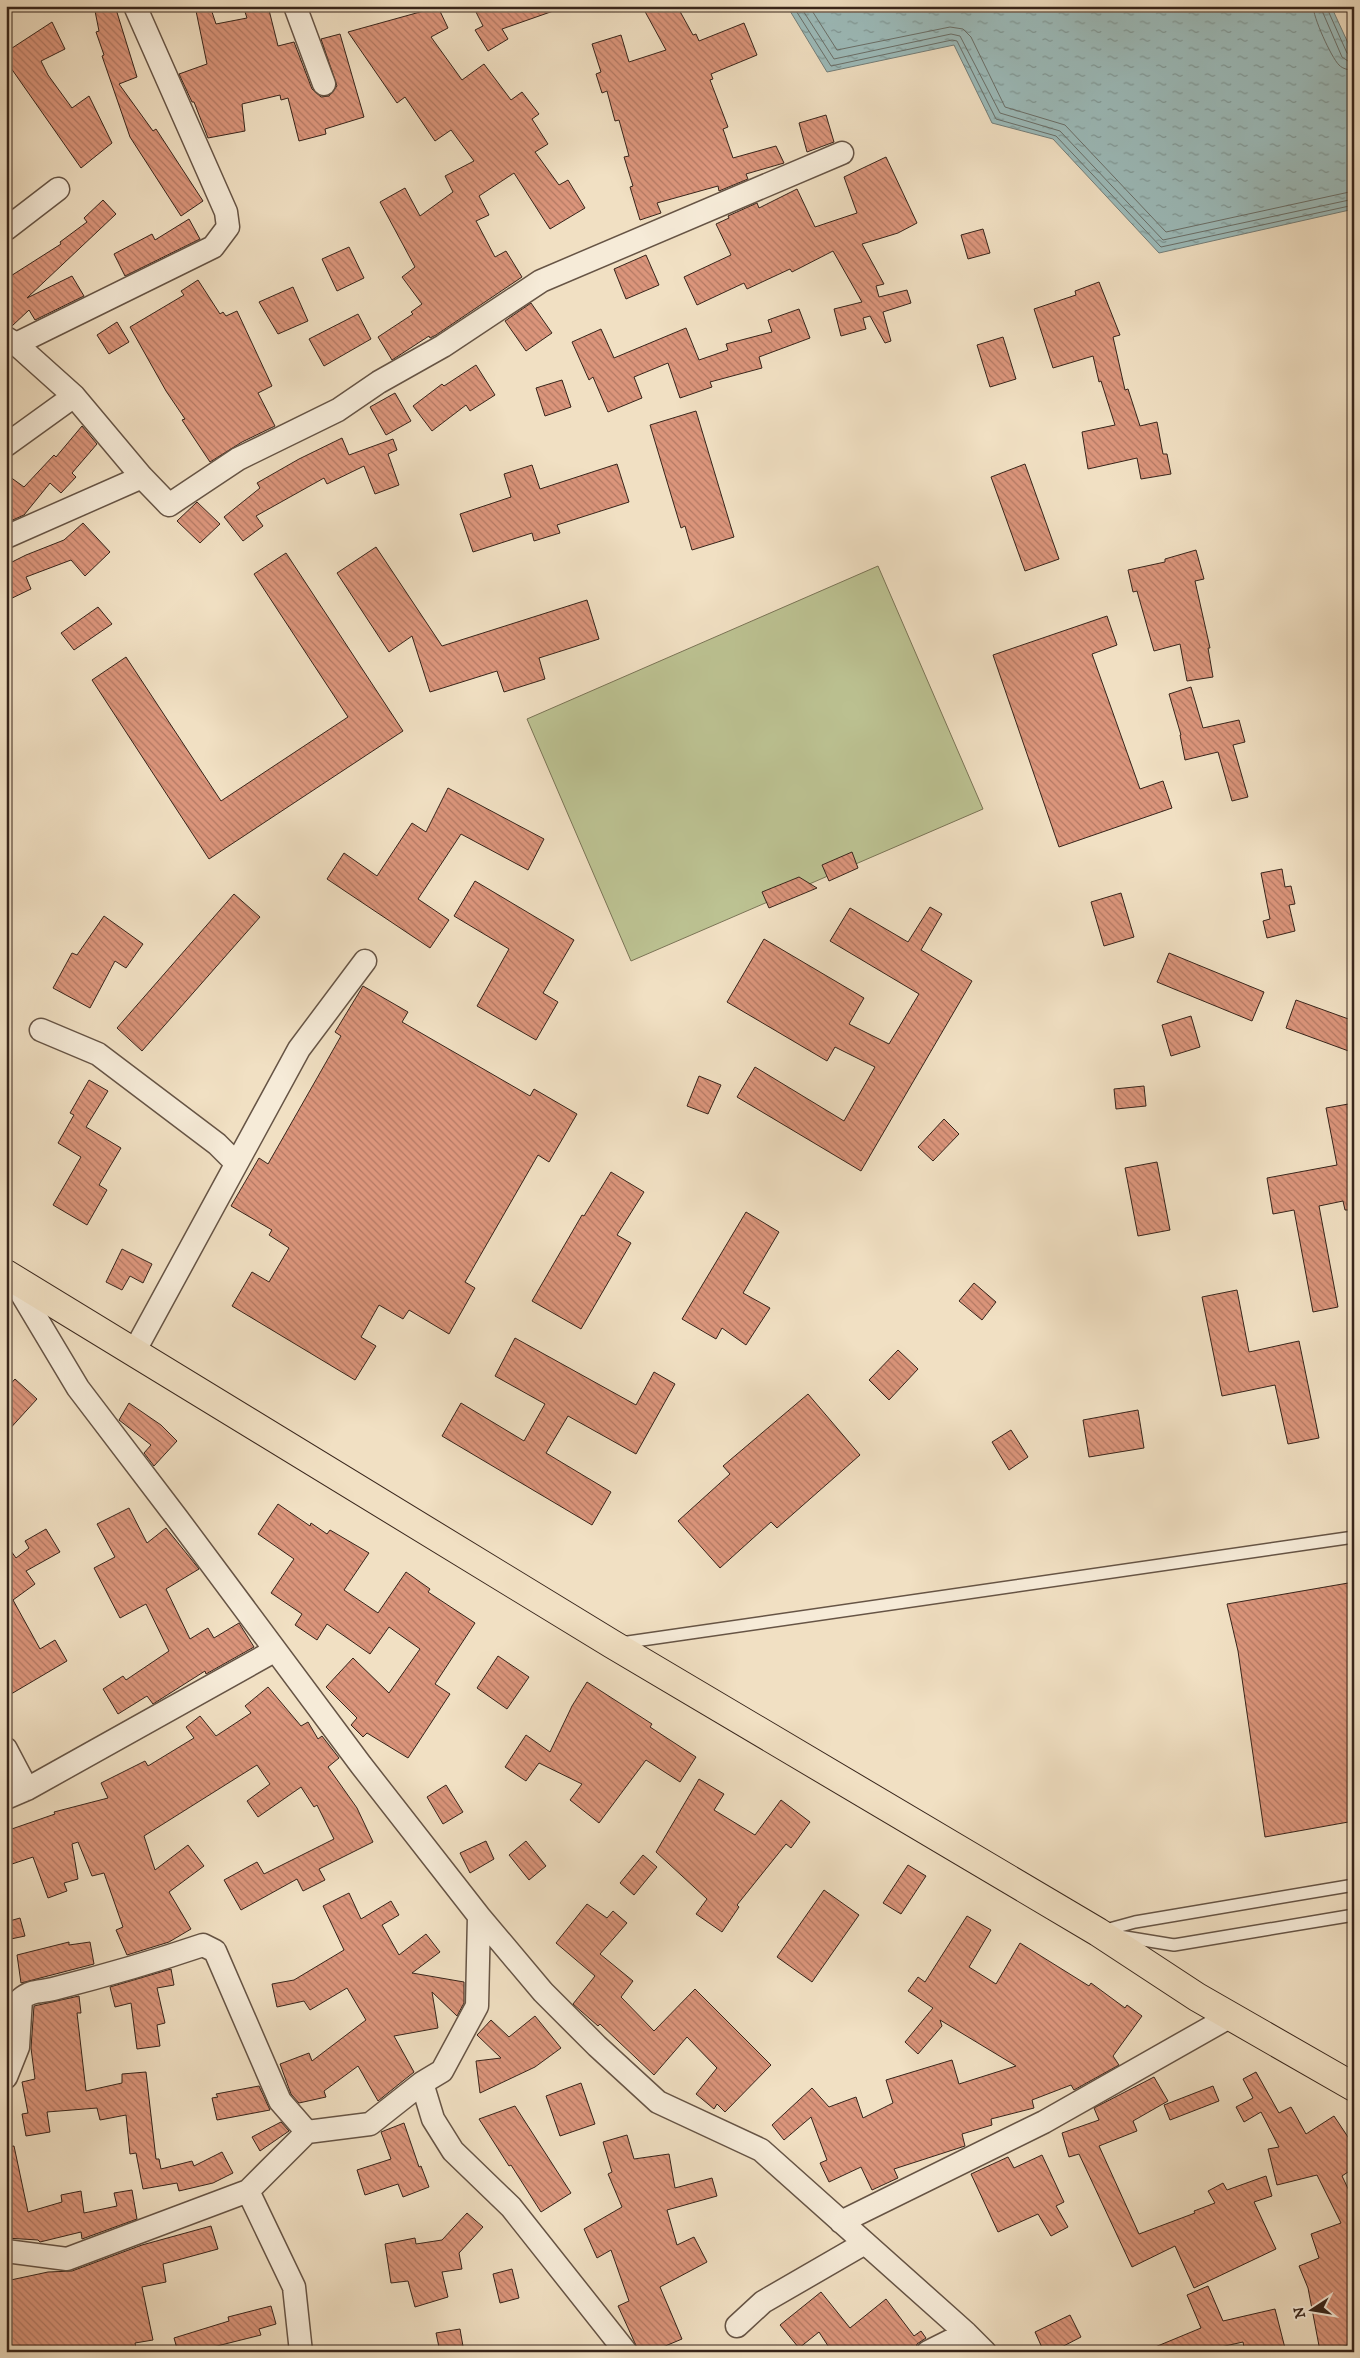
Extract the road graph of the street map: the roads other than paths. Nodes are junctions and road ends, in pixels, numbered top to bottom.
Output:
1 (135, 6) edge
2 (295, 6) edge
3 (324, 84) dead end
4 (842, 153) dead end
5 (58, 189) dead end
6 (6, 229) edge
7 (11, 341) edge
8 (74, 396) junction
9 (6, 445) edge
10 (142, 477) junction
11 (6, 537) edge
12 (365, 961) dead end
13 (41, 1030) dead end
14 (236, 1163) junction
15 (8, 1272) edge
16 (134, 1352) junction
17 (1354, 1537) edge
18 (612, 1644) junction
19 (274, 1651) junction
20 (6, 1749) edge
21 (28, 1789) junction
22 (6, 1798) edge
23 (1354, 1886) edge
24 (1354, 1915) edge
25 (479, 1916) junction
26 (1098, 1932) junction
27 (1231, 2016) junction
28 (6, 2077) edge
29 (422, 2083) junction
30 (1354, 2087) edge
31 (307, 2132) junction
32 (248, 2191) junction
33 (841, 2222) junction
34 (865, 2243) junction
35 (6, 2251) edge
36 (737, 2326) dead end
37 (966, 2333) junction
38 (301, 2352) edge
39 (626, 2352) edge
40 (928, 2352) edge
41 (985, 2352) edge

1 - 7 street
2 - 3 street
4 - 10 street
5 - 6 street
7 - 8 street
8 - 9 street
8 - 10 street
10 - 11 street
12 - 14 street
13 - 14 street
14 - 16 street
15 - 16 highway
15 - 19 street
16 - 18 highway
17 - 18 lane
18 - 26 highway
19 - 21 street
19 - 25 street
20 - 21 street
21 - 22 street
23 - 26 lane
24 - 26 lane
25 - 29 street
25 - 33 street
26 - 27 highway
27 - 30 highway
27 - 33 street
28 - 31 street
29 - 31 street
29 - 39 street
31 - 32 street
32 - 35 street
32 - 38 street
33 - 34 street
34 - 36 street
34 - 37 street
37 - 40 street
37 - 41 street

